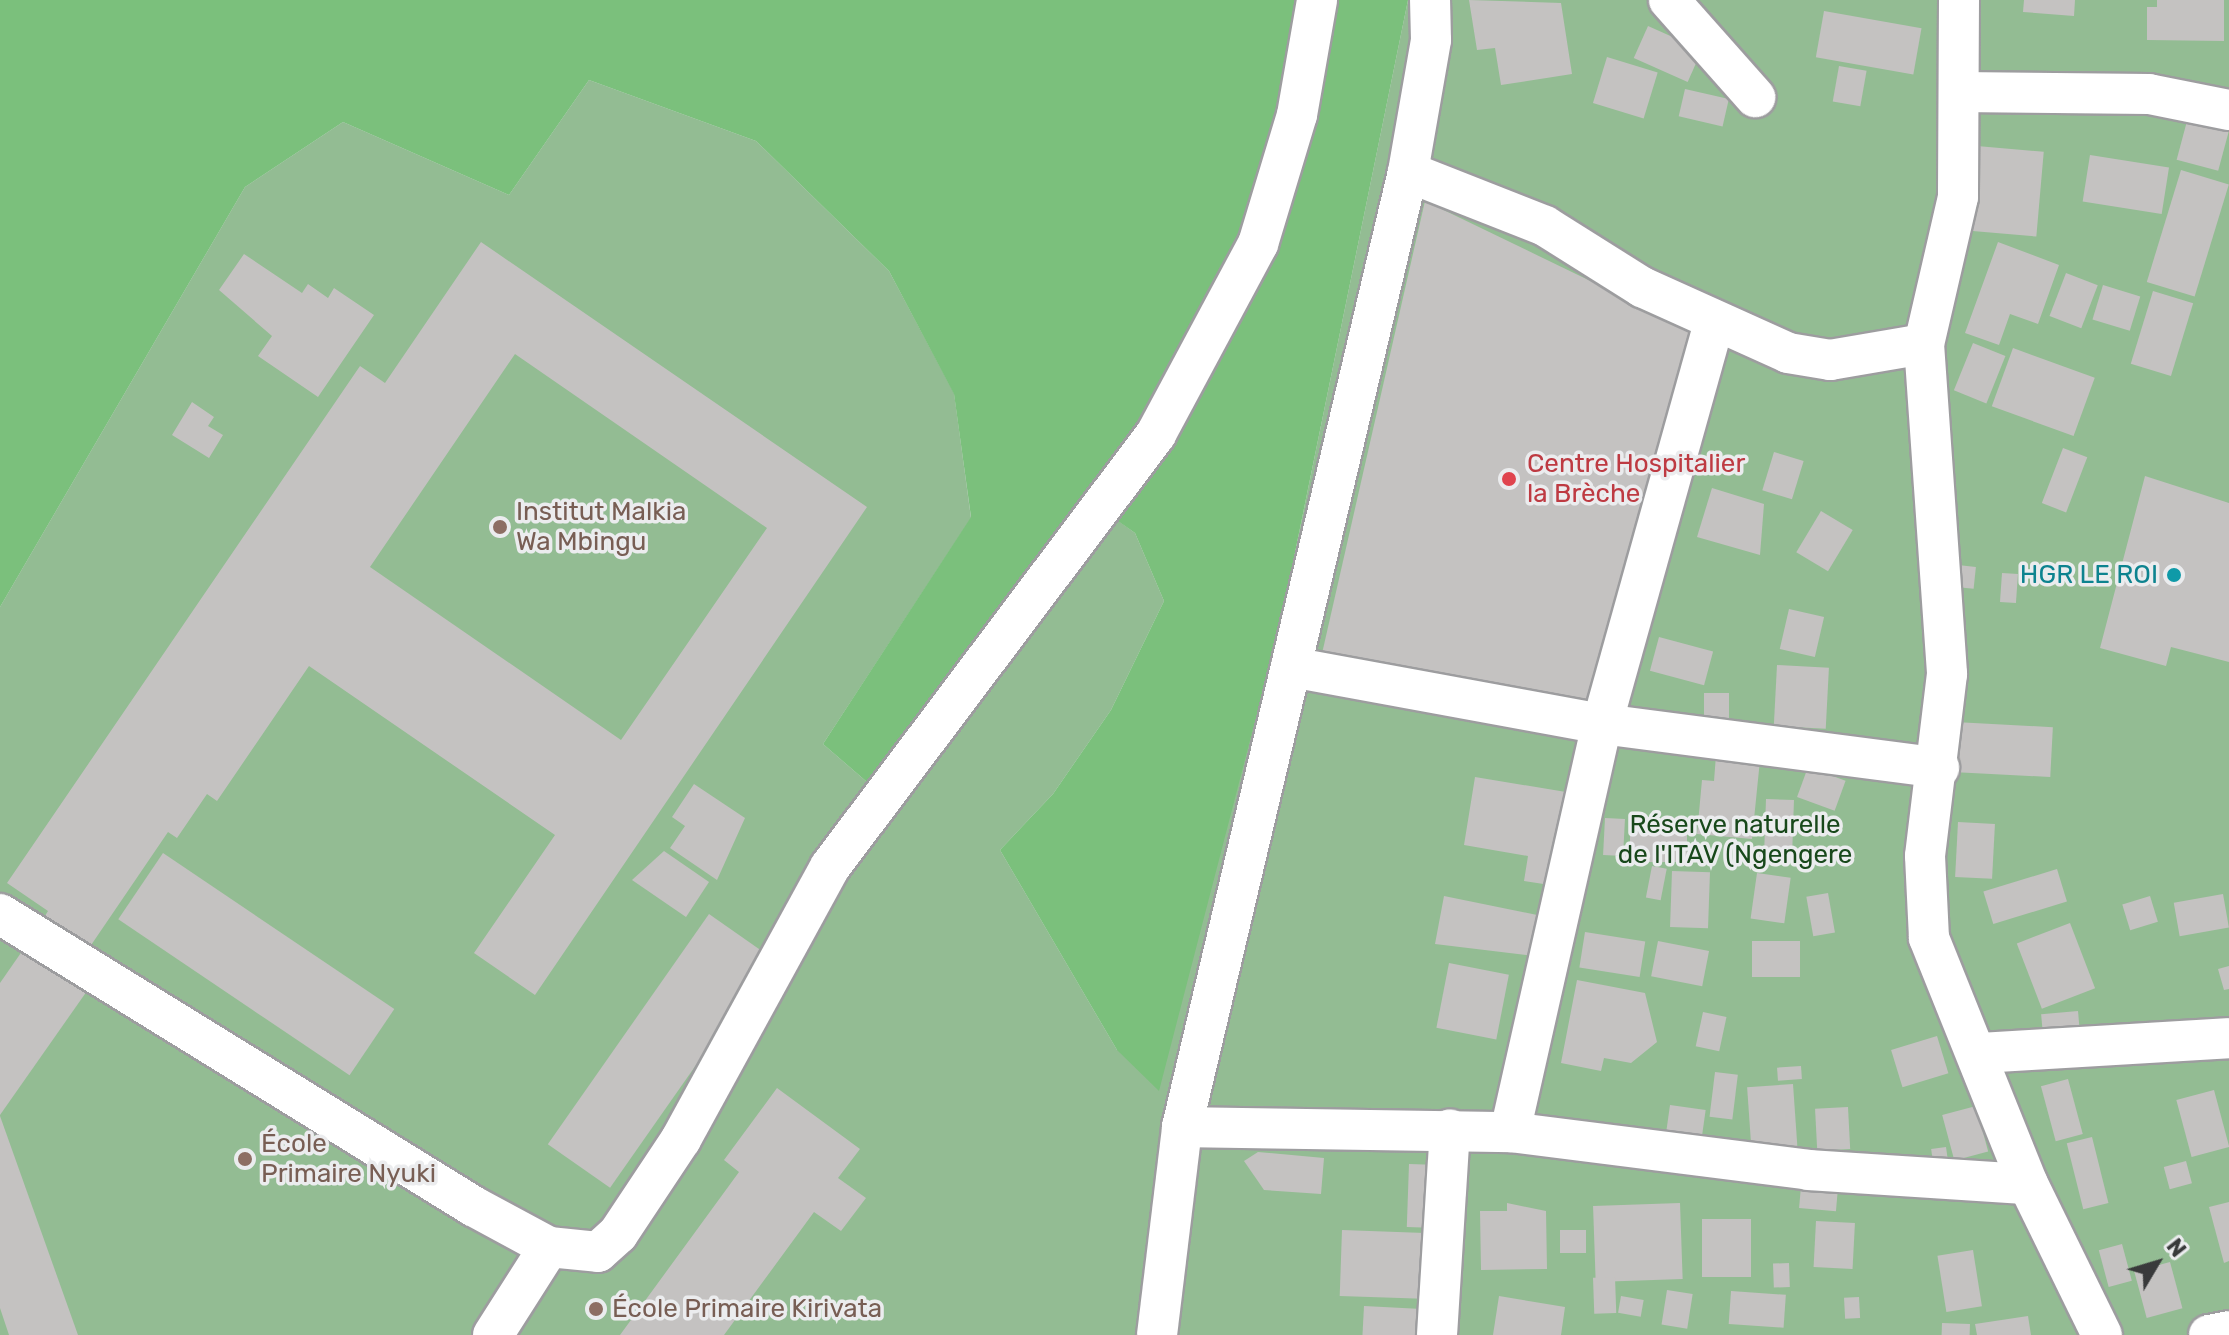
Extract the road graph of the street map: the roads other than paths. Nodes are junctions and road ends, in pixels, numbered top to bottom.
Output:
1 (1317, 0) edge
2 (1430, 0) edge
3 (1669, 0) edge
4 (1959, 0) edge
5 (1959, 92) junction
6 (1755, 97) dead end
7 (2229, 110) edge
8 (1408, 172) junction
9 (1714, 324) junction
10 (1924, 344) junction
11 (1291, 667) junction
12 (1602, 724) junction
13 (1939, 768) junction
14 (0, 914) edge
15 (2229, 1038) edge
16 (1979, 1053) junction
17 (1182, 1127) junction
18 (1450, 1129) junction
19 (1510, 1132) junction
20 (2028, 1184) junction
21 (549, 1247) junction
22 (2229, 1331) edge
23 (493, 1335) edge
24 (1157, 1335) edge
25 (1437, 1335) edge
26 (2102, 1335) edge
27 (2209, 1335) edge

1 - 21 street
2 - 8 street
3 - 6 street
4 - 5 street
5 - 7 street
5 - 10 street
8 - 9 street
8 - 11 street
9 - 10 street
9 - 12 street
10 - 13 street
11 - 12 street
11 - 17 street
12 - 13 street
12 - 19 street
13 - 16 street
14 - 21 street
15 - 16 street
16 - 20 street
17 - 18 street
17 - 24 street
18 - 19 street
18 - 25 street
19 - 20 street
20 - 26 street
21 - 23 street
22 - 27 street

